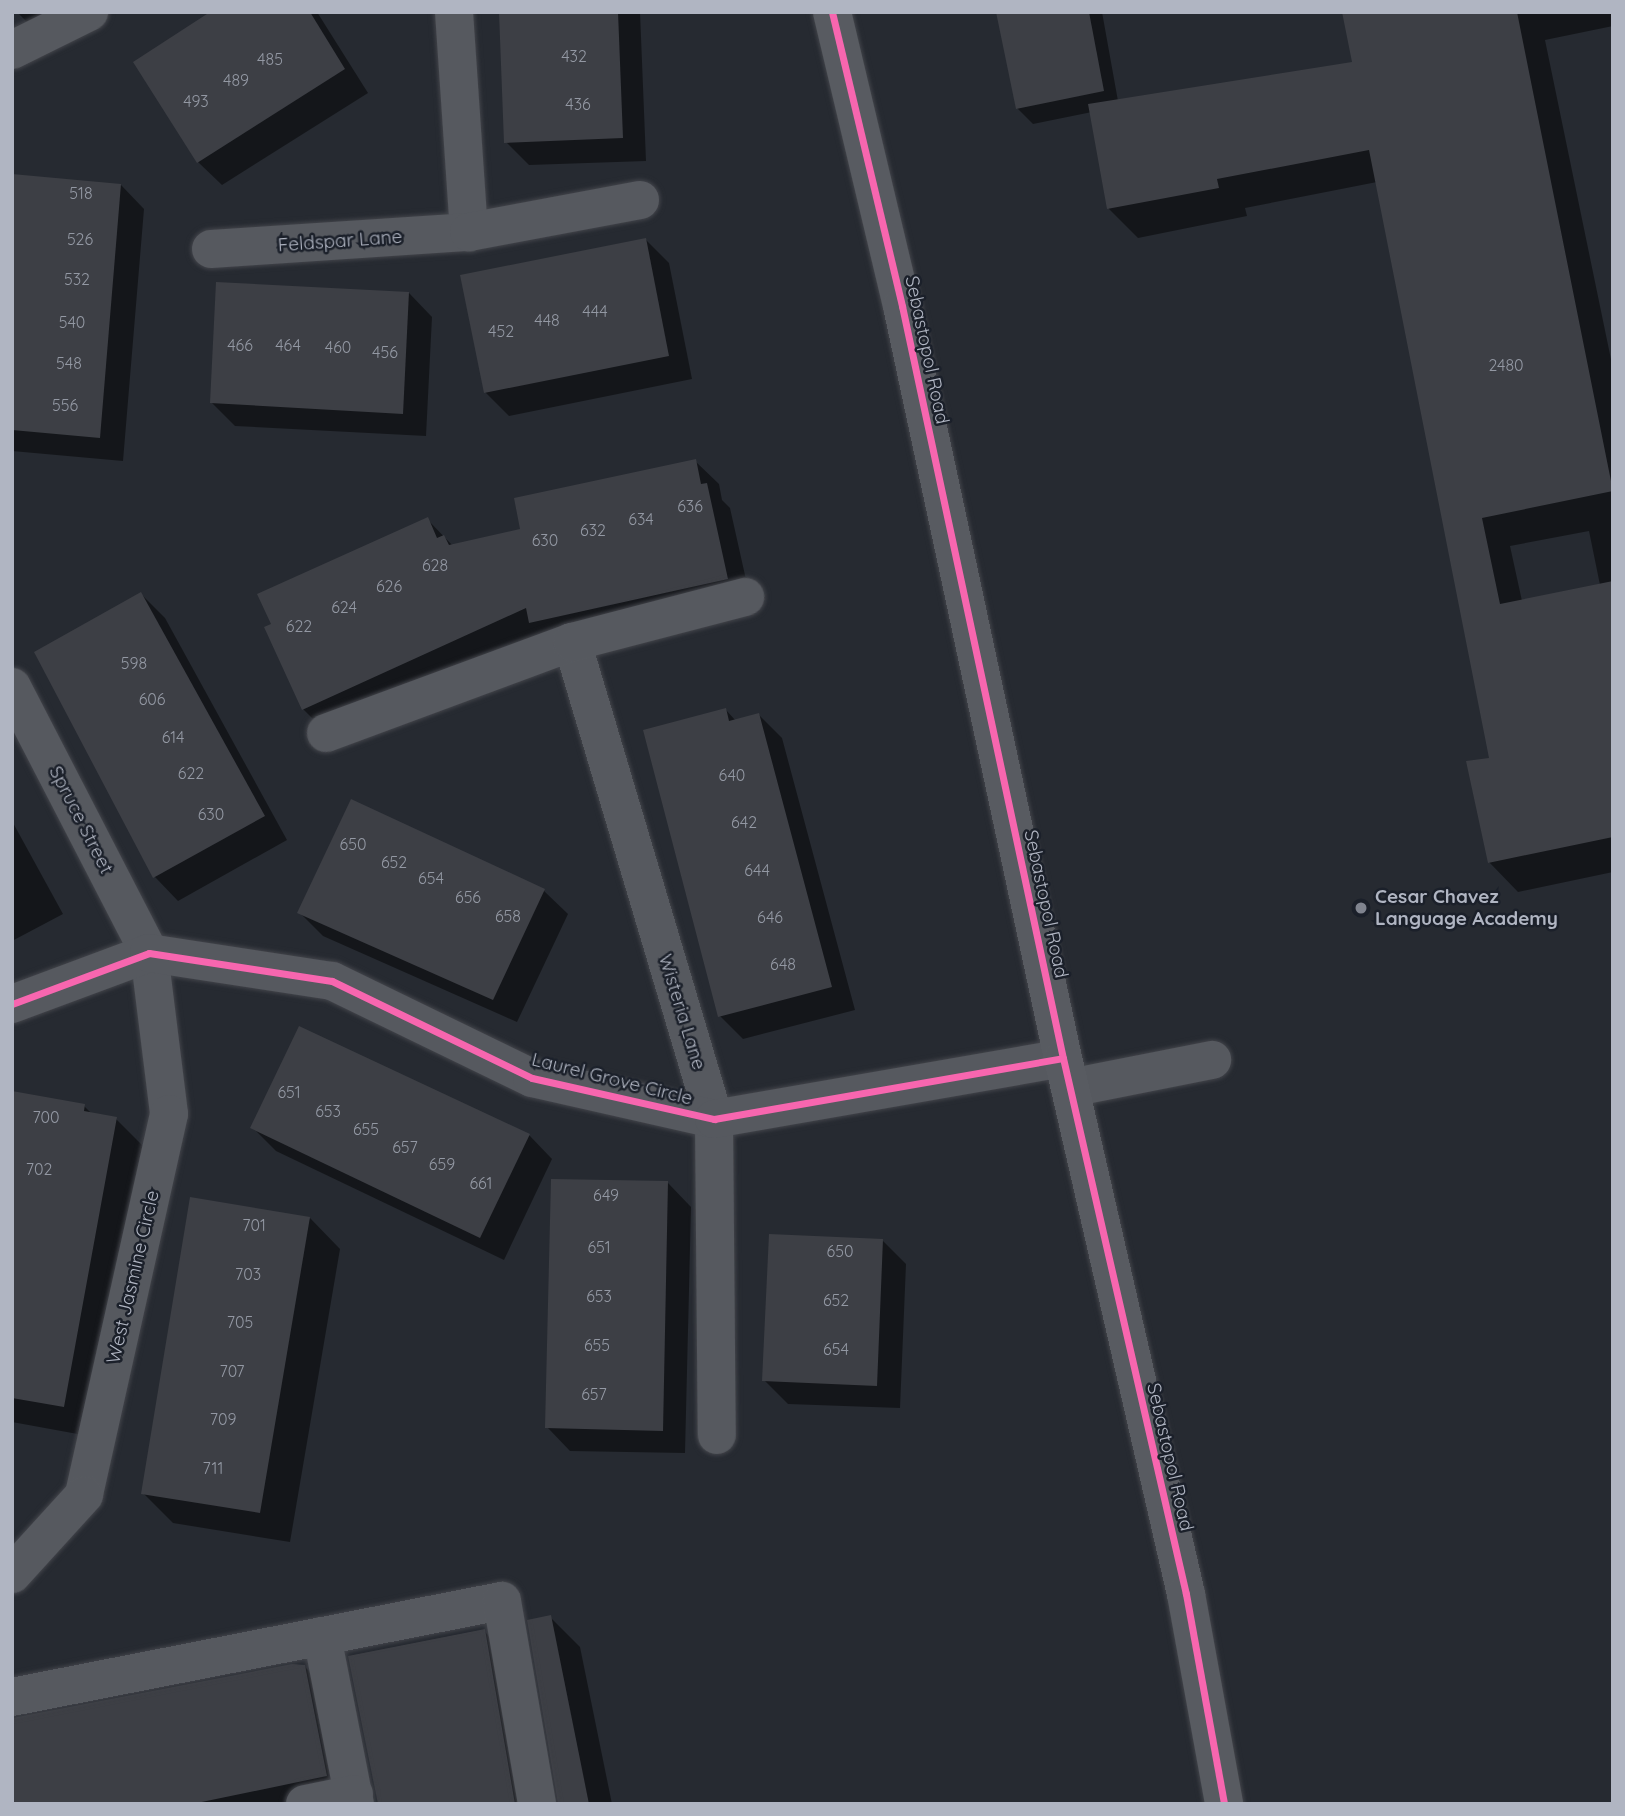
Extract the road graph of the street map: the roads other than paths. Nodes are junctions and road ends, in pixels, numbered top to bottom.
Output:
1 (89, 12) edge
2 (454, 12) edge
3 (832, 12) edge
4 (12, 50) edge
5 (640, 200) dead end
6 (470, 232) junction
7 (211, 249) dead end
8 (745, 597) dead end
9 (572, 642) junction
10 (12, 687) edge
11 (327, 733) dead end
12 (149, 953) junction
13 (12, 1004) edge
14 (1212, 1060) dead end
15 (1066, 1073) junction
16 (714, 1119) junction
17 (717, 1435) dead end
18 (12, 1574) edge
19 (322, 1636) junction
20 (12, 1696) edge
21 (355, 1799) edge
22 (305, 1804) edge
23 (537, 1804) edge
24 (1224, 1804) edge

1 - 4 street
2 - 6 street
3 - 15 main road, Sebastopol Road
5 - 6 street, Feldspar Lane
6 - 7 street, Feldspar Lane
8 - 9 street
9 - 11 street
9 - 16 street, Wisteria Lane
10 - 12 street, Spruce Street
12 - 13 street, Laurel Grove Circle
12 - 16 street, Laurel Grove Circle
12 - 18 street, West Jasmine Circle
14 - 15 street, Laurel Grove Circle
15 - 16 street, Laurel Grove Circle
15 - 24 main road, Sebastopol Road
16 - 17 street, Wisteria Lane
19 - 20 street
19 - 21 street
19 - 23 street
21 - 22 street

